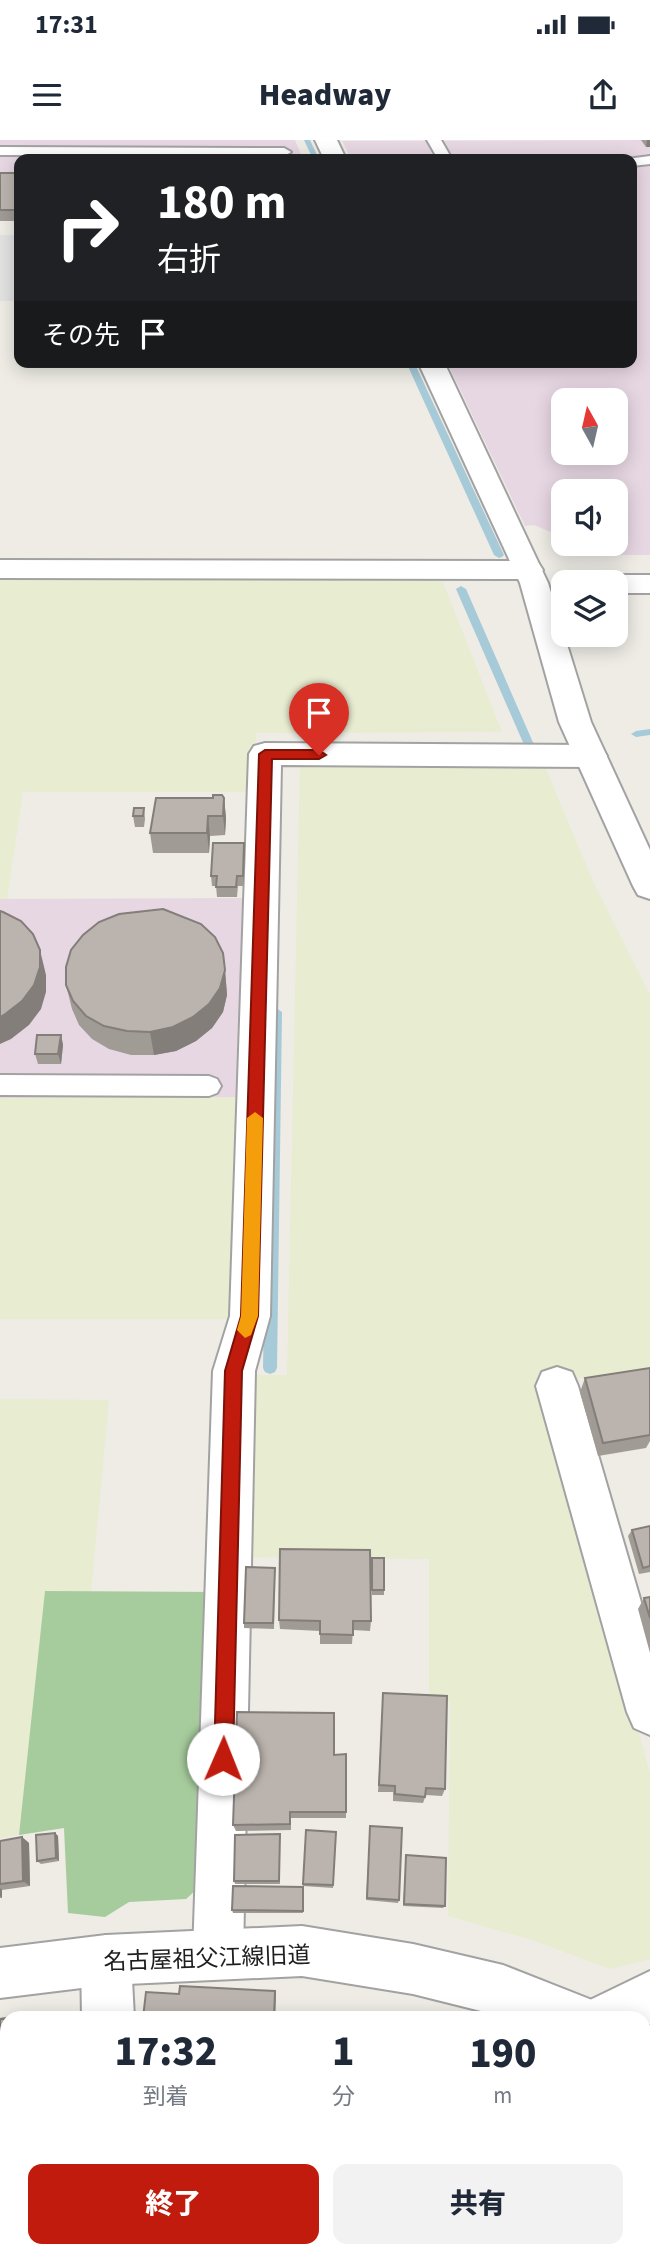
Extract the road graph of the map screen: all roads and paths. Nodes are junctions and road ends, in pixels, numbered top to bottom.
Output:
1 (0, 151) edge
2 (284, 152) dead end
3 (434, 368) edge
4 (0, 569) edge
5 (542, 579) edge
6 (628, 584) edge
7 (650, 584) edge
8 (591, 756) junction
9 (650, 886) edge
10 (0, 1085) edge
11 (209, 1086) dead end
12 (557, 1386) dead end
13 (650, 1712) edge
14 (218, 1954) junction
15 (106, 1960) junction
16 (0, 1973) edge
17 (650, 1997) edge
18 (108, 2011) edge
19 (556, 2011) edge
20 (622, 2011) edge

1 - 2 lane
3 - 5 street
4 - 5 street
5 - 8 street
6 - 7 street
8 - 9 street
8 - 14 street
10 - 11 lane
12 - 13 street
14 - 15 street, 名古屋祖父江線旧道
14 - 19 street, 名古屋祖父江線旧道
15 - 16 street, 名古屋祖父江線旧道
15 - 18 street
17 - 20 street

